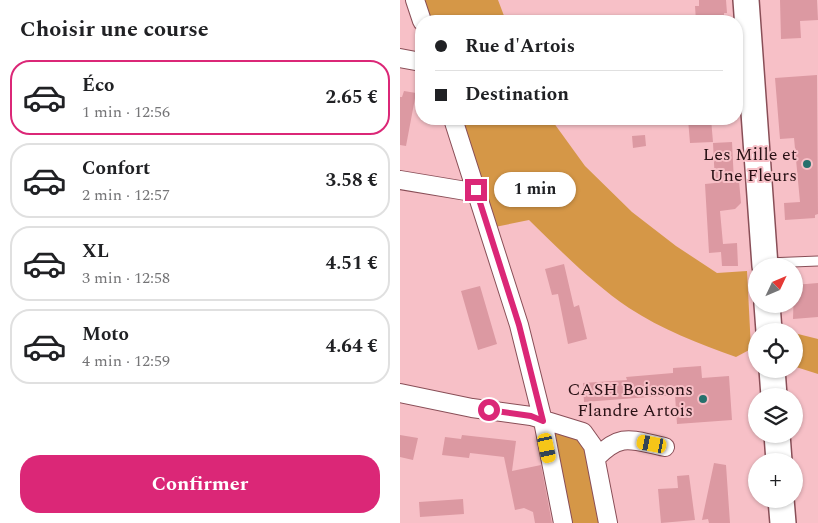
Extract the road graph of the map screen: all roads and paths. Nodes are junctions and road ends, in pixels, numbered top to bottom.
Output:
1 (415, 0) edge
2 (746, 0) edge
3 (420, 15) edge
4 (400, 58) edge
5 (415, 61) edge
6 (455, 125) edge
7 (400, 180) edge
8 (476, 190) junction
9 (764, 258) edge
10 (818, 261) edge
11 (803, 262) edge
12 (400, 393) edge
13 (543, 421) junction
14 (665, 447) dead end
15 (596, 458) junction
16 (782, 508) edge
17 (563, 523) edge
18 (608, 523) edge
19 (783, 523) edge

1 - 3 street
2 - 9 main road
4 - 5 street
6 - 8 street
7 - 8 street
8 - 13 street
10 - 11 lane
12 - 13 street
13 - 15 street
13 - 17 street
14 - 15 street
15 - 18 street
16 - 19 main road

